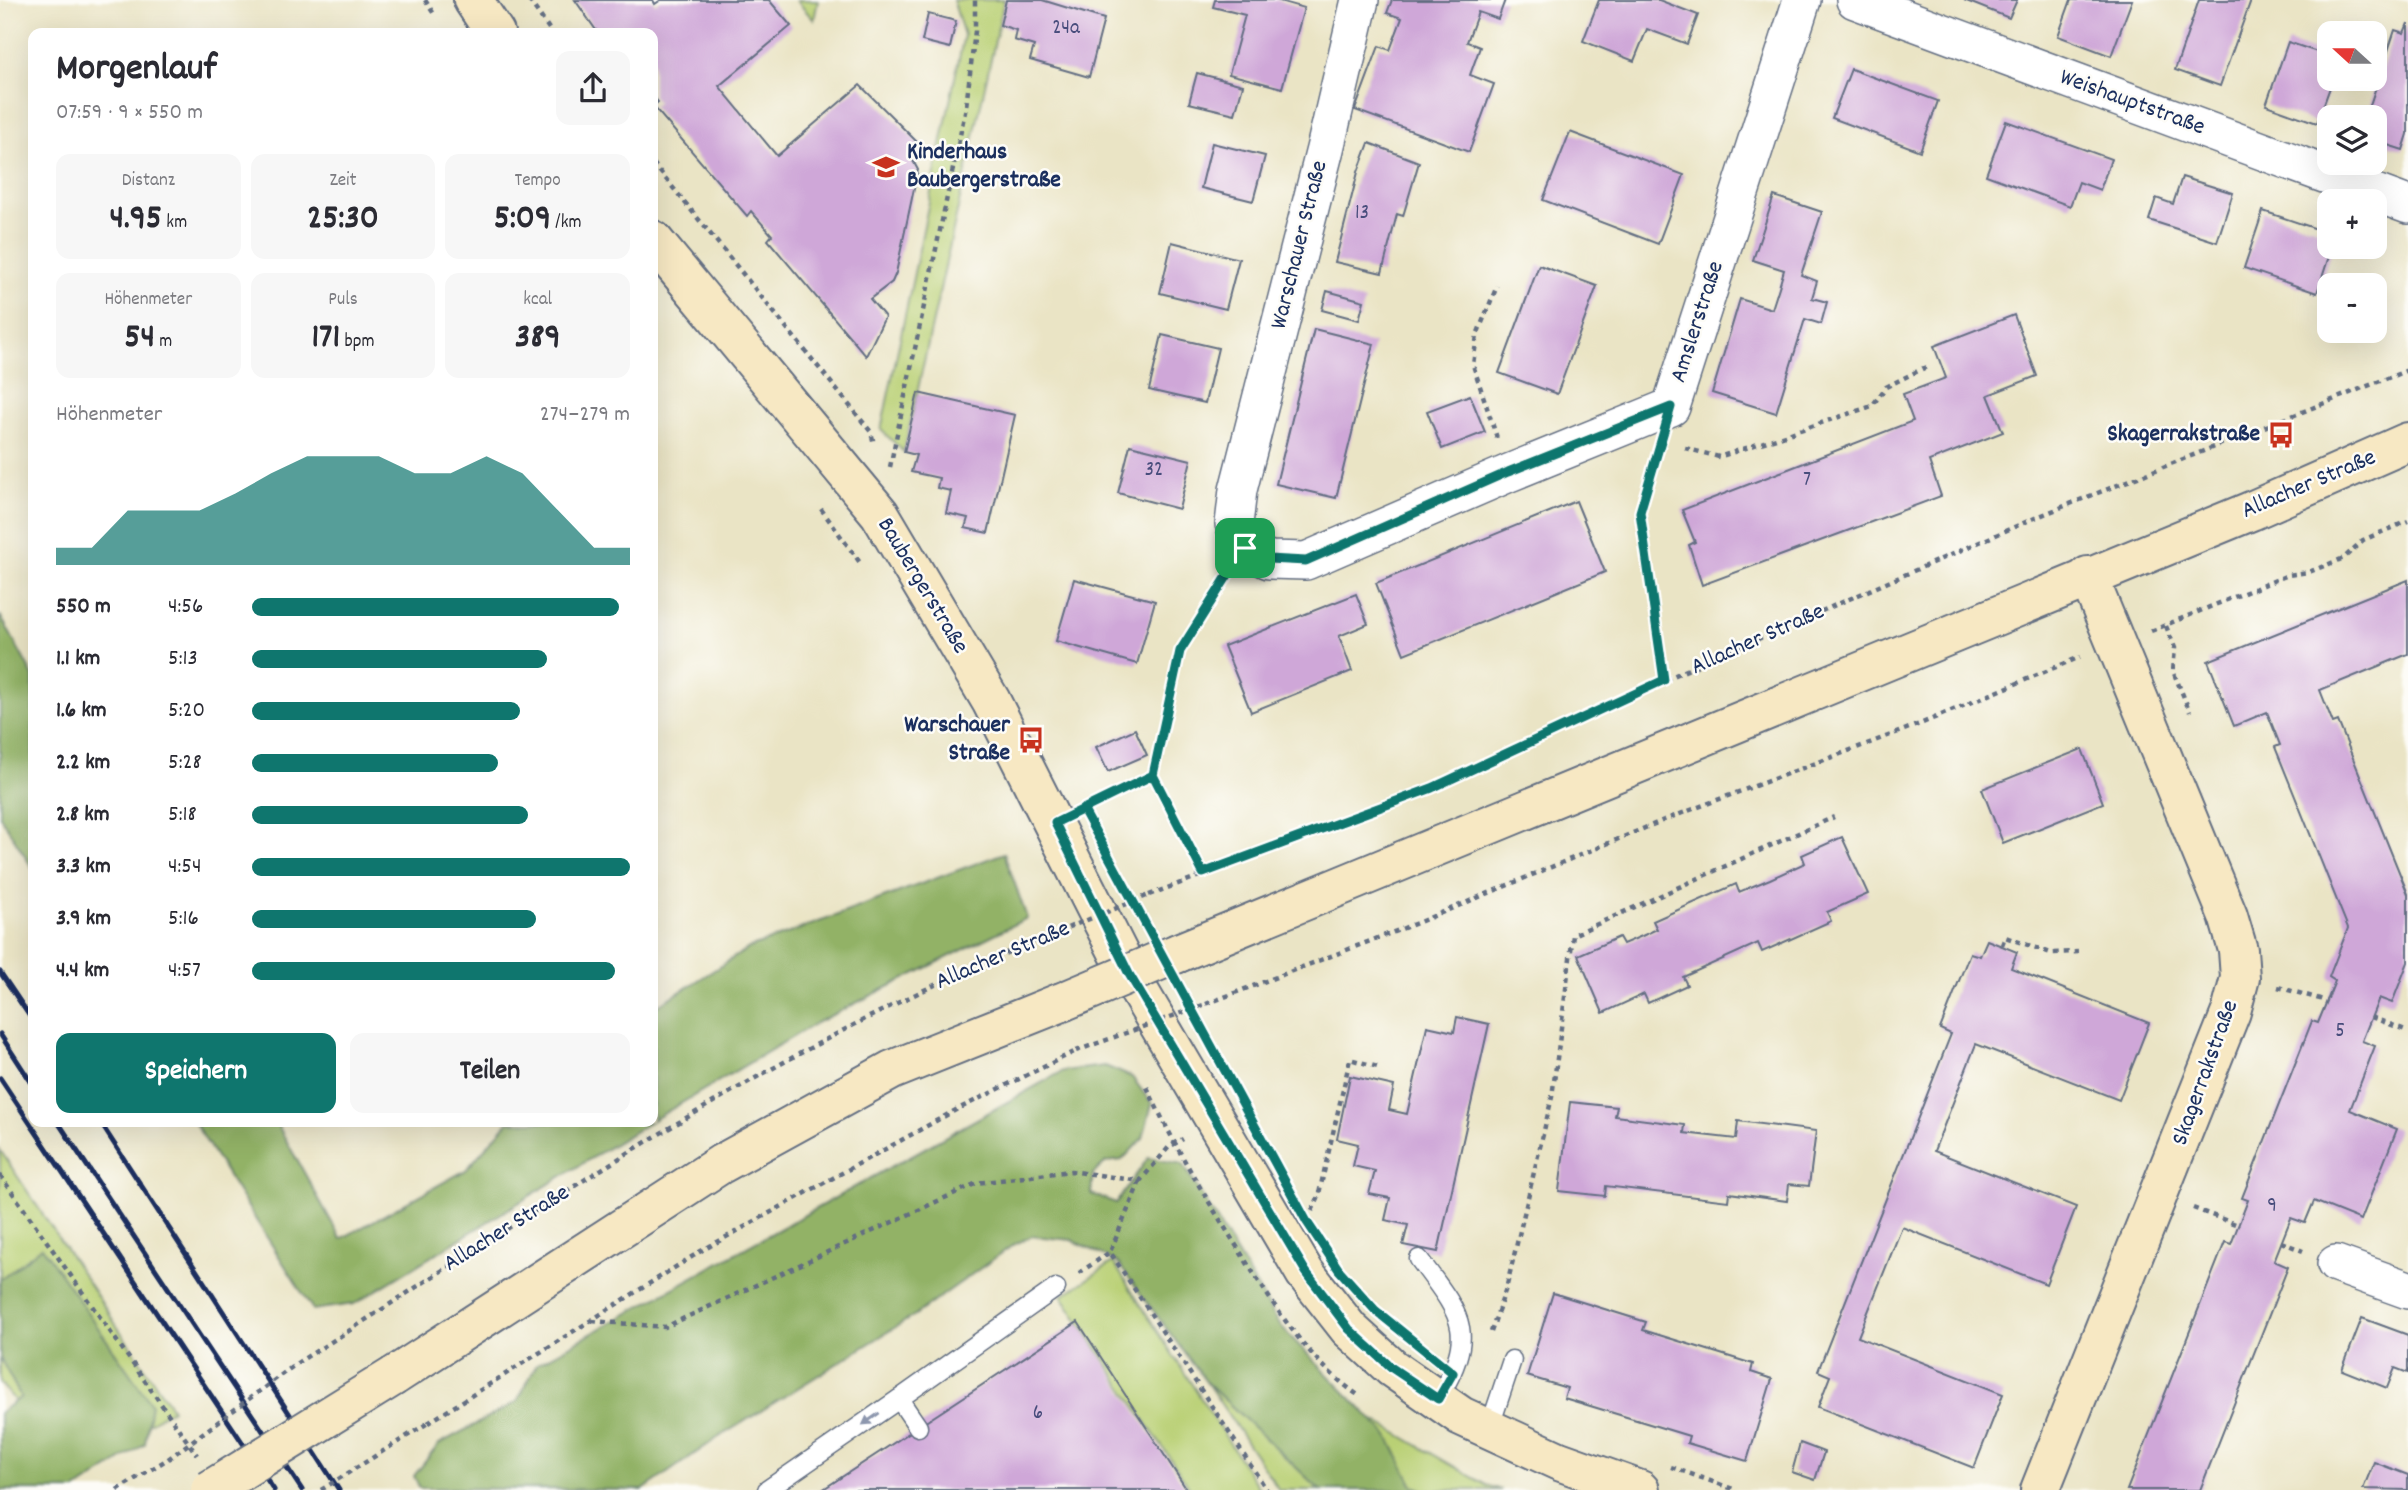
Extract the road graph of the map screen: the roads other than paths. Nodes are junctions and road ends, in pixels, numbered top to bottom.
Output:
1 (473, 0) edge
2 (1360, 0) edge
3 (1802, 0) edge
4 (1855, 0) edge
5 (492, 28) edge
6 (2408, 205) edge
7 (658, 246) edge
8 (2408, 442) edge
9 (1245, 548) joint
10 (2088, 576) junction
11 (1419, 1259) dead end
12 (2336, 1264) dead end
13 (1056, 1289) road end
14 (2408, 1290) edge
15 (1512, 1360) dead end
16 (899, 1399) junction
17 (1438, 1399) junction
18 (918, 1427) dead end
19 (1489, 1429) junction
20 (204, 1474) edge
21 (1651, 1477) edge
22 (767, 1490) edge
23 (2040, 1490) edge

1 - 5 street
2 - 9 street, Warschauer Straße
3 - 9 street, Amslerstraße
4 - 6 street, Weishauptstraße
7 - 17 street, Baubergerstraße
8 - 10 street, Allacher Straße
10 - 20 street, Allacher Straße, bridge
10 - 23 street, Skagerrakstraße
11 - 17 lane
12 - 14 street
13 - 16 lane
15 - 19 lane
16 - 18 lane
16 -> 22 lane
17 - 19 street, Baubergerstraße
19 - 21 street, Baubergerstraße

